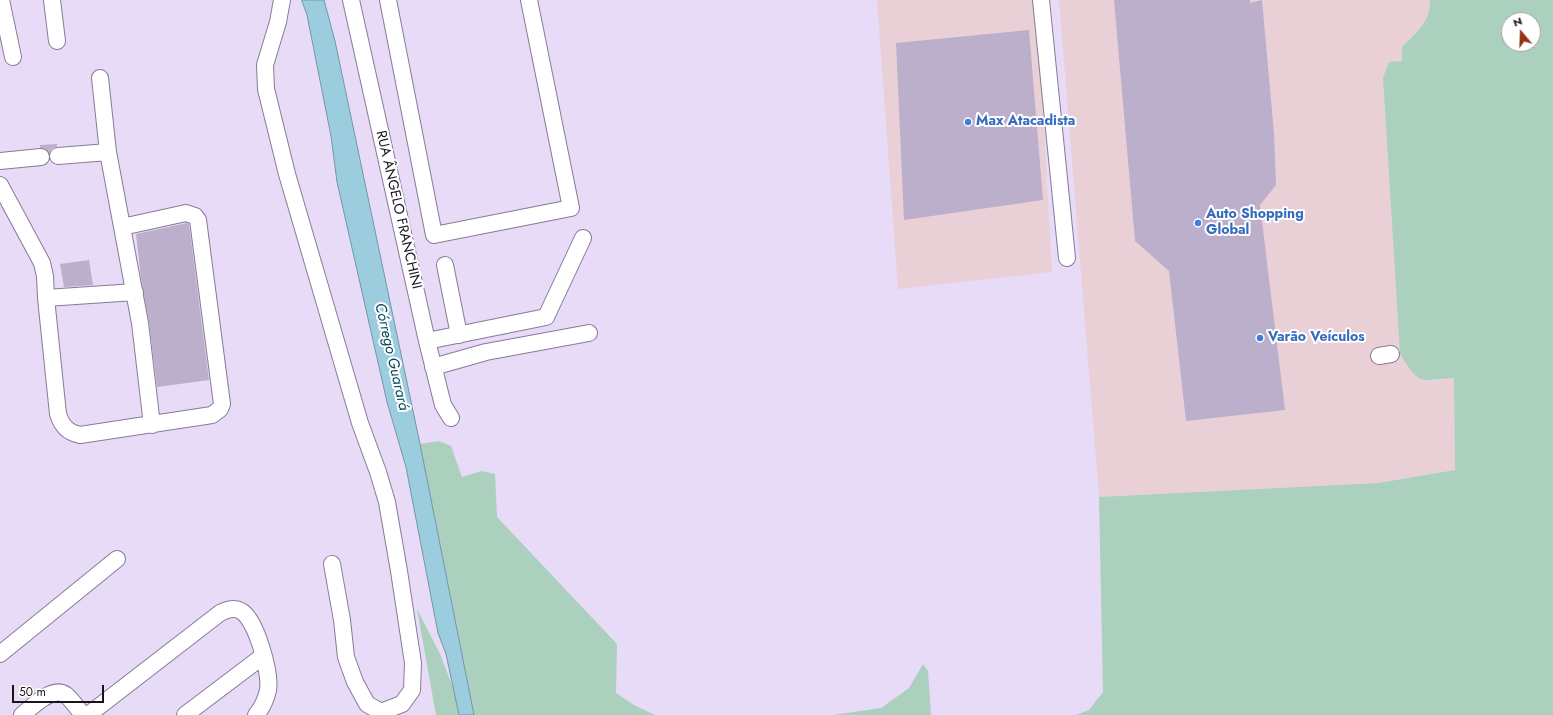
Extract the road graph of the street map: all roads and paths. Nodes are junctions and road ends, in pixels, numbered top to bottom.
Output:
1 (1, 0) edge
2 (52, 0) edge
3 (282, 0) edge
4 (351, 0) edge
5 (388, 0) edge
6 (529, 0) edge
7 (1041, 0) edge
8 (57, 41) dead end
9 (13, 57) dead end
10 (100, 78) dead end
11 (108, 152) junction
12 (58, 156) dead end
13 (41, 157) dead end
14 (0, 161) edge
15 (0, 185) edge
16 (122, 227) junction
17 (583, 238) dead end
18 (1067, 258) dead end
19 (445, 265) dead end
20 (135, 292) junction
21 (46, 298) junction
22 (589, 333) dead end
23 (458, 335) junction
24 (427, 342) junction
25 (433, 367) junction
26 (451, 418) dead end
27 (152, 425) junction
28 (117, 559) dead end
29 (332, 564) dead end
30 (0, 654) edge
31 (263, 656) junction
32 (22, 715) edge
33 (83, 715) edge
34 (88, 715) edge
35 (185, 715) edge
36 (256, 715) edge

1 - 9 street
2 - 8 street
3 - 29 street
4 - 24 street, RUA ÂNGELO FRANCHINI
5 - 6 street
7 - 18 street
10 - 11 street
11 - 12 street
11 - 16 street
13 - 14 street
15 - 21 street
16 - 20 street
16 - 27 street
17 - 23 street
19 - 23 street
20 - 21 street
20 - 27 street
21 - 27 street
22 - 25 street
23 - 24 street
24 - 25 street, RUA ÂNGELO FRANCHINI
25 - 26 street, RUA ÂNGELO FRANCHINI
28 - 30 street
31 - 34 street
31 - 35 street
31 - 36 street
32 - 33 street

